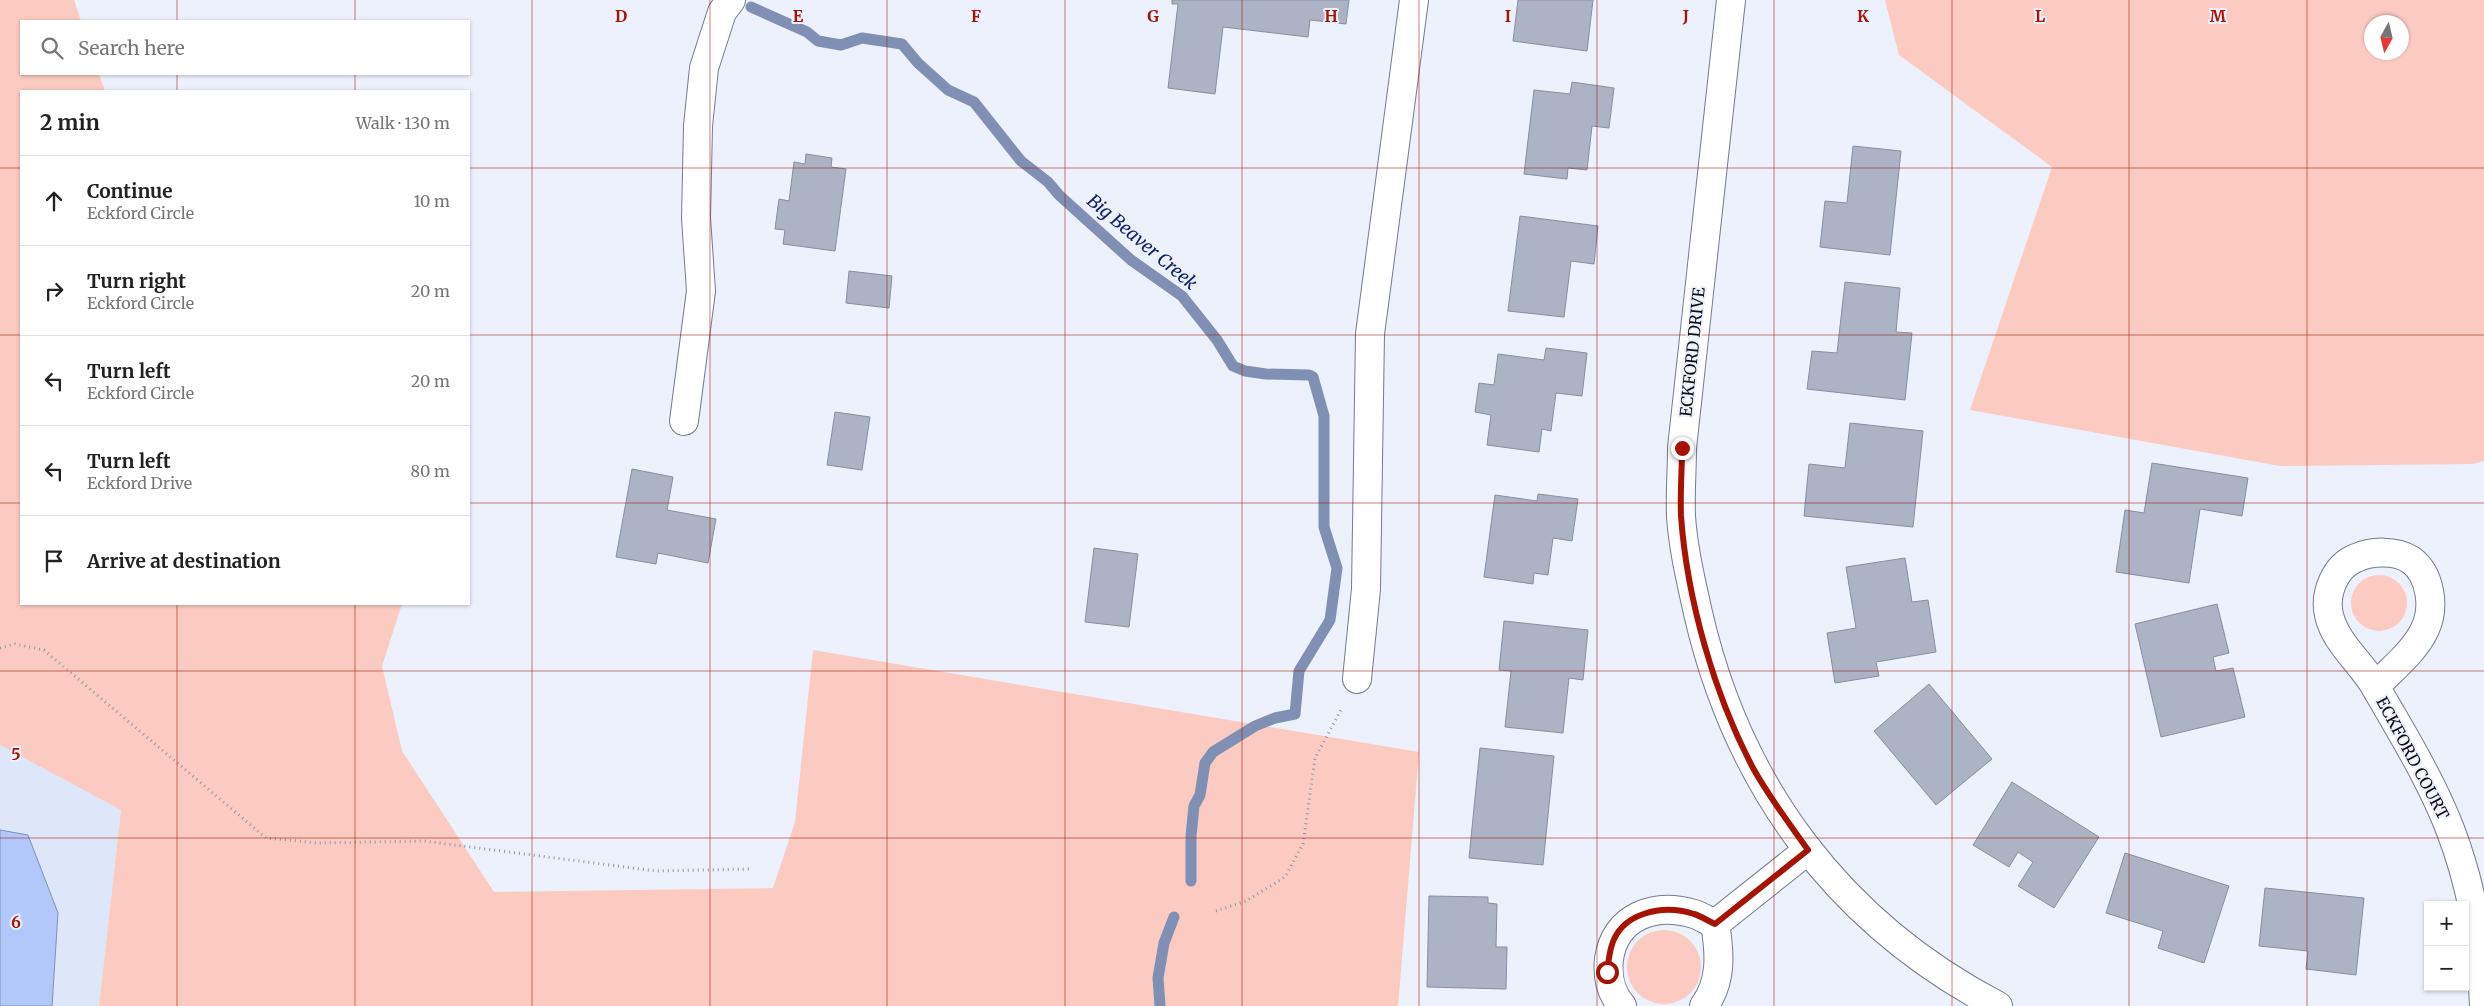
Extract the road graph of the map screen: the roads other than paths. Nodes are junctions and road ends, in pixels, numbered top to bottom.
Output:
1 (730, 0) edge
2 (1414, 0) edge
3 (1731, 0) edge
4 (684, 421) dead end
5 (1358, 679) road end
6 (2376, 686) junction
7 (1808, 850) junction
8 (1715, 924) junction
9 (1622, 1006) edge
10 (1704, 1006) edge
11 (1998, 1006) edge
12 (2484, 1006) edge

1 - 4 street
2 - 5 street
3 - 7 street, ECKFORD DRIVE
6 - 6 street, ECKFORD COURT
6 - 12 street, ECKFORD COURT
7 - 8 street
7 - 11 street, ECKFORD DRIVE
8 - 9 street
8 - 10 street

